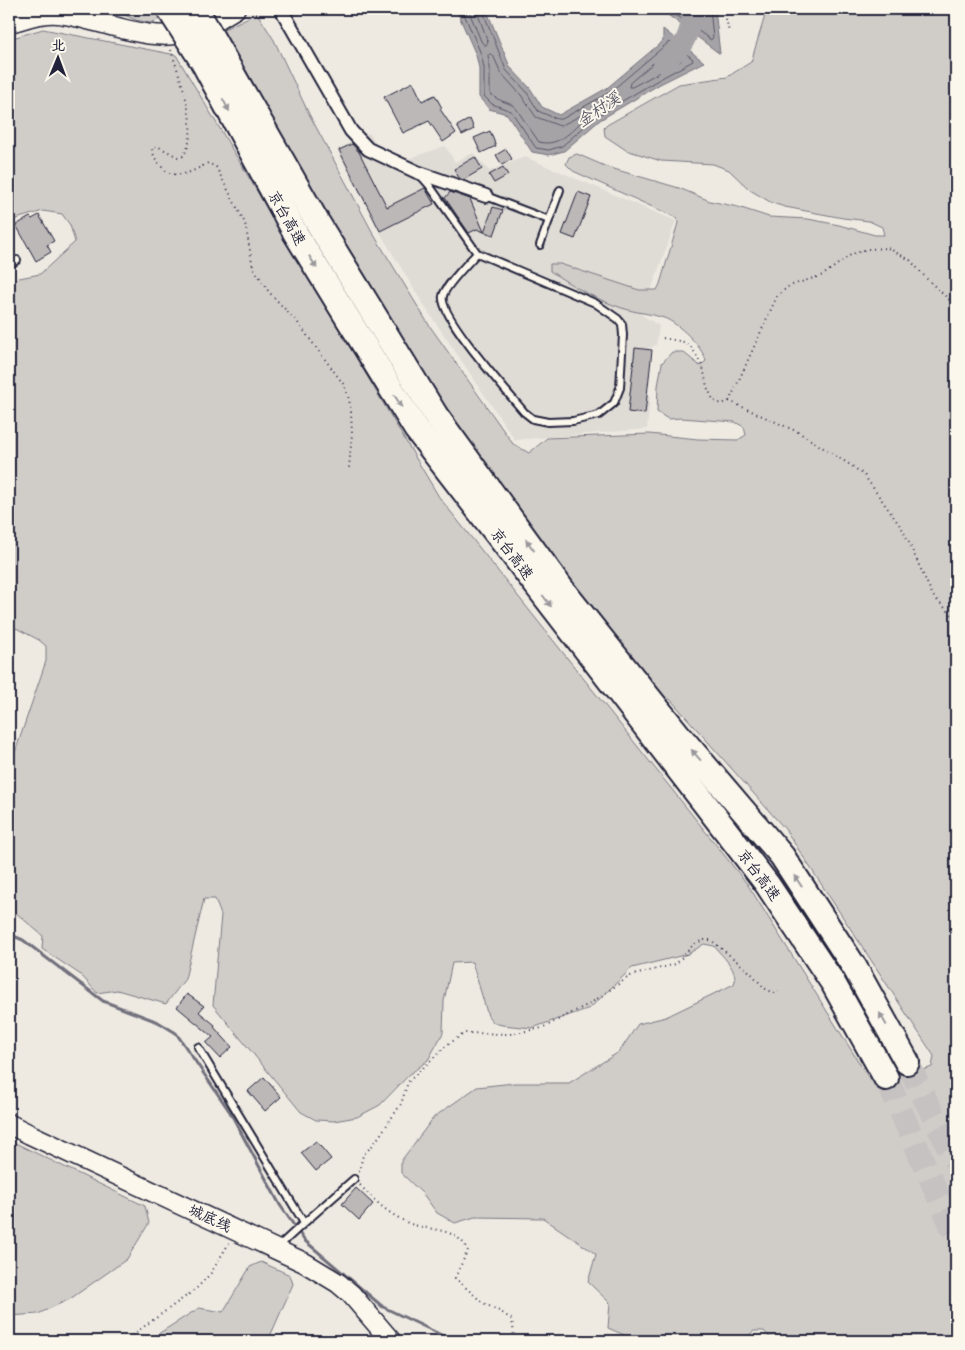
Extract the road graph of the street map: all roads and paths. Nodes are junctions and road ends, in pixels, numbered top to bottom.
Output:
1 (169, 9) edge
2 (196, 9) edge
3 (235, 9) edge
4 (281, 9) edge
5 (724, 9) edge
6 (9, 23) edge
7 (729, 32) dead end
8 (166, 36) junction
9 (211, 57) junction
10 (417, 172) junction
11 (560, 190) dead end
12 (486, 196) joint
13 (549, 220) junction
14 (540, 245) dead end
15 (477, 253) junction
16 (17, 260) dead end
17 (9, 265) edge
18 (956, 306) edge
19 (663, 338) dead end
20 (729, 401) junction
21 (349, 468) dead end
22 (956, 619) edge
23 (779, 991) dead end
24 (198, 1047) dead end
25 (907, 1062) tunnel mouth
26 (886, 1078) tunnel mouth
27 (9, 1124) edge
28 (354, 1179) junction
29 (304, 1223) junction
30 (237, 1231) junction
31 (276, 1249) junction
32 (124, 1341) edge
33 (391, 1341) edge
34 (514, 1341) edge
35 (562, 1341) edge
36 (576, 1341) edge

1 - 9 highway, 京台高速, bridge
2 - 9 highway, 京台高速, bridge
3 - 8 main road
4 - 10 street
5 - 7 path
6 - 8 main road
8 - 21 path
25 -> 9 highway, 京台高速
9 -> 26 highway, 京台高速
10 - 12 street
10 - 15 lane
11 - 13 lane
12 - 13 lane
13 - 14 lane
15 - 15 lane
16 - 17 lane
18 - 20 path
19 - 20 path
20 - 22 path
23 - 28 path
24 - 29 lane
27 - 30 main road, 城底线
28 - 29 lane
28 - 34 path
29 - 31 lane
30 - 31 main road, 城底线
30 - 32 path
31 - 33 main road, 城底线
35 - 36 path

